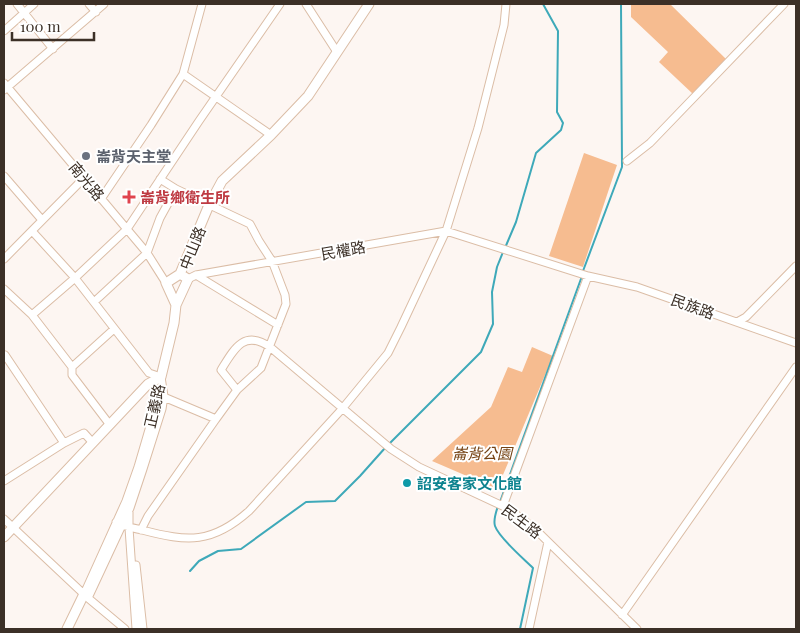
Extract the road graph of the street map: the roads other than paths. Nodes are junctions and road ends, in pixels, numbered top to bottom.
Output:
1 (17, 4) edge
2 (34, 4) edge
3 (89, 4) edge
4 (104, 4) edge
5 (202, 4) edge
6 (280, 4) edge
7 (306, 4) edge
8 (369, 4) edge
9 (506, 4) edge
10 (784, 4) edge
11 (24, 12) junction
12 (96, 12) junction
13 (4, 31) edge
14 (53, 48) junction
15 (336, 52) junction
16 (183, 74) junction
17 (5, 87) edge
18 (215, 96) junction
19 (271, 136) junction
20 (627, 161) dead end
21 (4, 176) edge
22 (84, 178) junction
23 (160, 180) junction
24 (176, 189) junction
25 (101, 199) junction
26 (210, 205) junction
27 (42, 220) junction
28 (127, 228) junction
29 (32, 231) junction
30 (446, 231) junction
31 (147, 253) junction
32 (4, 259) edge
33 (272, 261) junction
34 (796, 266) edge
35 (188, 276) junction
36 (588, 276) junction
37 (75, 278) junction
38 (166, 283) junction
39 (4, 289) edge
40 (94, 302) junction
41 (176, 305) junction
42 (32, 315) junction
43 (737, 322) junction
44 (278, 325) junction
45 (114, 329) junction
46 (796, 343) edge
47 (270, 347) junction
48 (5, 355) dead end
49 (72, 367) junction
50 (796, 367) edge
51 (161, 377) junction
52 (236, 390) junction
53 (161, 396) junction
54 (342, 409) junction
55 (216, 418) junction
56 (110, 425) junction
57 (64, 443) junction
58 (93, 443) junction
59 (4, 481) edge
60 (128, 505) junction
61 (503, 506) junction
62 (4, 519) edge
63 (122, 525) junction
64 (13, 528) junction
65 (140, 530) junction
66 (4, 537) edge
67 (548, 542) junction
68 (86, 596) junction
69 (622, 615) junction
70 (67, 629) edge
71 (73, 629) edge
72 (125, 629) edge
73 (136, 629) edge
74 (143, 629) edge
75 (529, 629) edge
76 (637, 629) edge

1 - 11 street
2 - 11 street
3 - 12 street
4 - 12 street
5 - 16 street
6 - 18 street
7 - 15 street
8 - 15 main road, 中山路
9 - 30 street
10 - 20 street
11 - 13 street
11 - 14 street
12 - 14 street
14 - 17 street
15 - 19 main road, 中山路
16 - 18 street
16 - 25 street
17 - 22 street, 南光路
18 - 19 street
18 - 23 street
19 - 26 main road, 中山路
21 - 27 street
22 - 25 street, 南光路
22 - 27 street
23 - 24 street
23 - 28 street
24 - 26 street
24 - 31 street
25 - 28 street, 南光路
26 - 33 street
26 - 35 main road, 中山路
27 - 29 street
28 - 31 street, 南光路
28 - 37 street
29 - 32 street
29 - 37 street
30 - 33 street, 民權路
30 - 36 street, 民權路
30 - 54 street
31 - 38 street, 南光路
31 - 40 street
33 - 35 street, 民權路
33 - 44 street
34 - 43 street
35 - 38 main road
35 - 41 main road, 中山路
35 - 44 street
36 - 43 street, 民族路
36 - 61 street
37 - 40 street
37 - 42 street
38 - 41 main road
39 - 42 street
40 - 45 street
41 - 51 main road, 中山路
42 - 49 street
43 - 46 street, 民族路
44 - 47 street
45 - 49 street
45 - 51 street
47 - 52 street
47 - 52 street
47 - 54 street, 民生路
48 - 57 street
49 - 56 street
50 - 69 street
51 - 53 street, 正義路
51 - 56 main road
52 - 55 street
53 - 55 street
53 - 60 street, 正義路
54 - 61 street, 民生路
54 - 65 street
55 - 65 street
56 - 58 main road
57 - 58 street
57 - 59 street
58 - 64 main road
60 - 63 street
60 - 63 street, 正義路
61 - 67 street, 民生路
62 - 64 street
63 - 65 street
63 - 68 street, 正義路
63 - 73 street
63 - 74 street
64 - 66 main road
64 - 68 street
67 - 69 street, 民生路
67 - 75 street
68 - 70 main road, 正義路
68 - 71 main road, 正義路
68 - 72 street
69 - 76 street, 民生路

